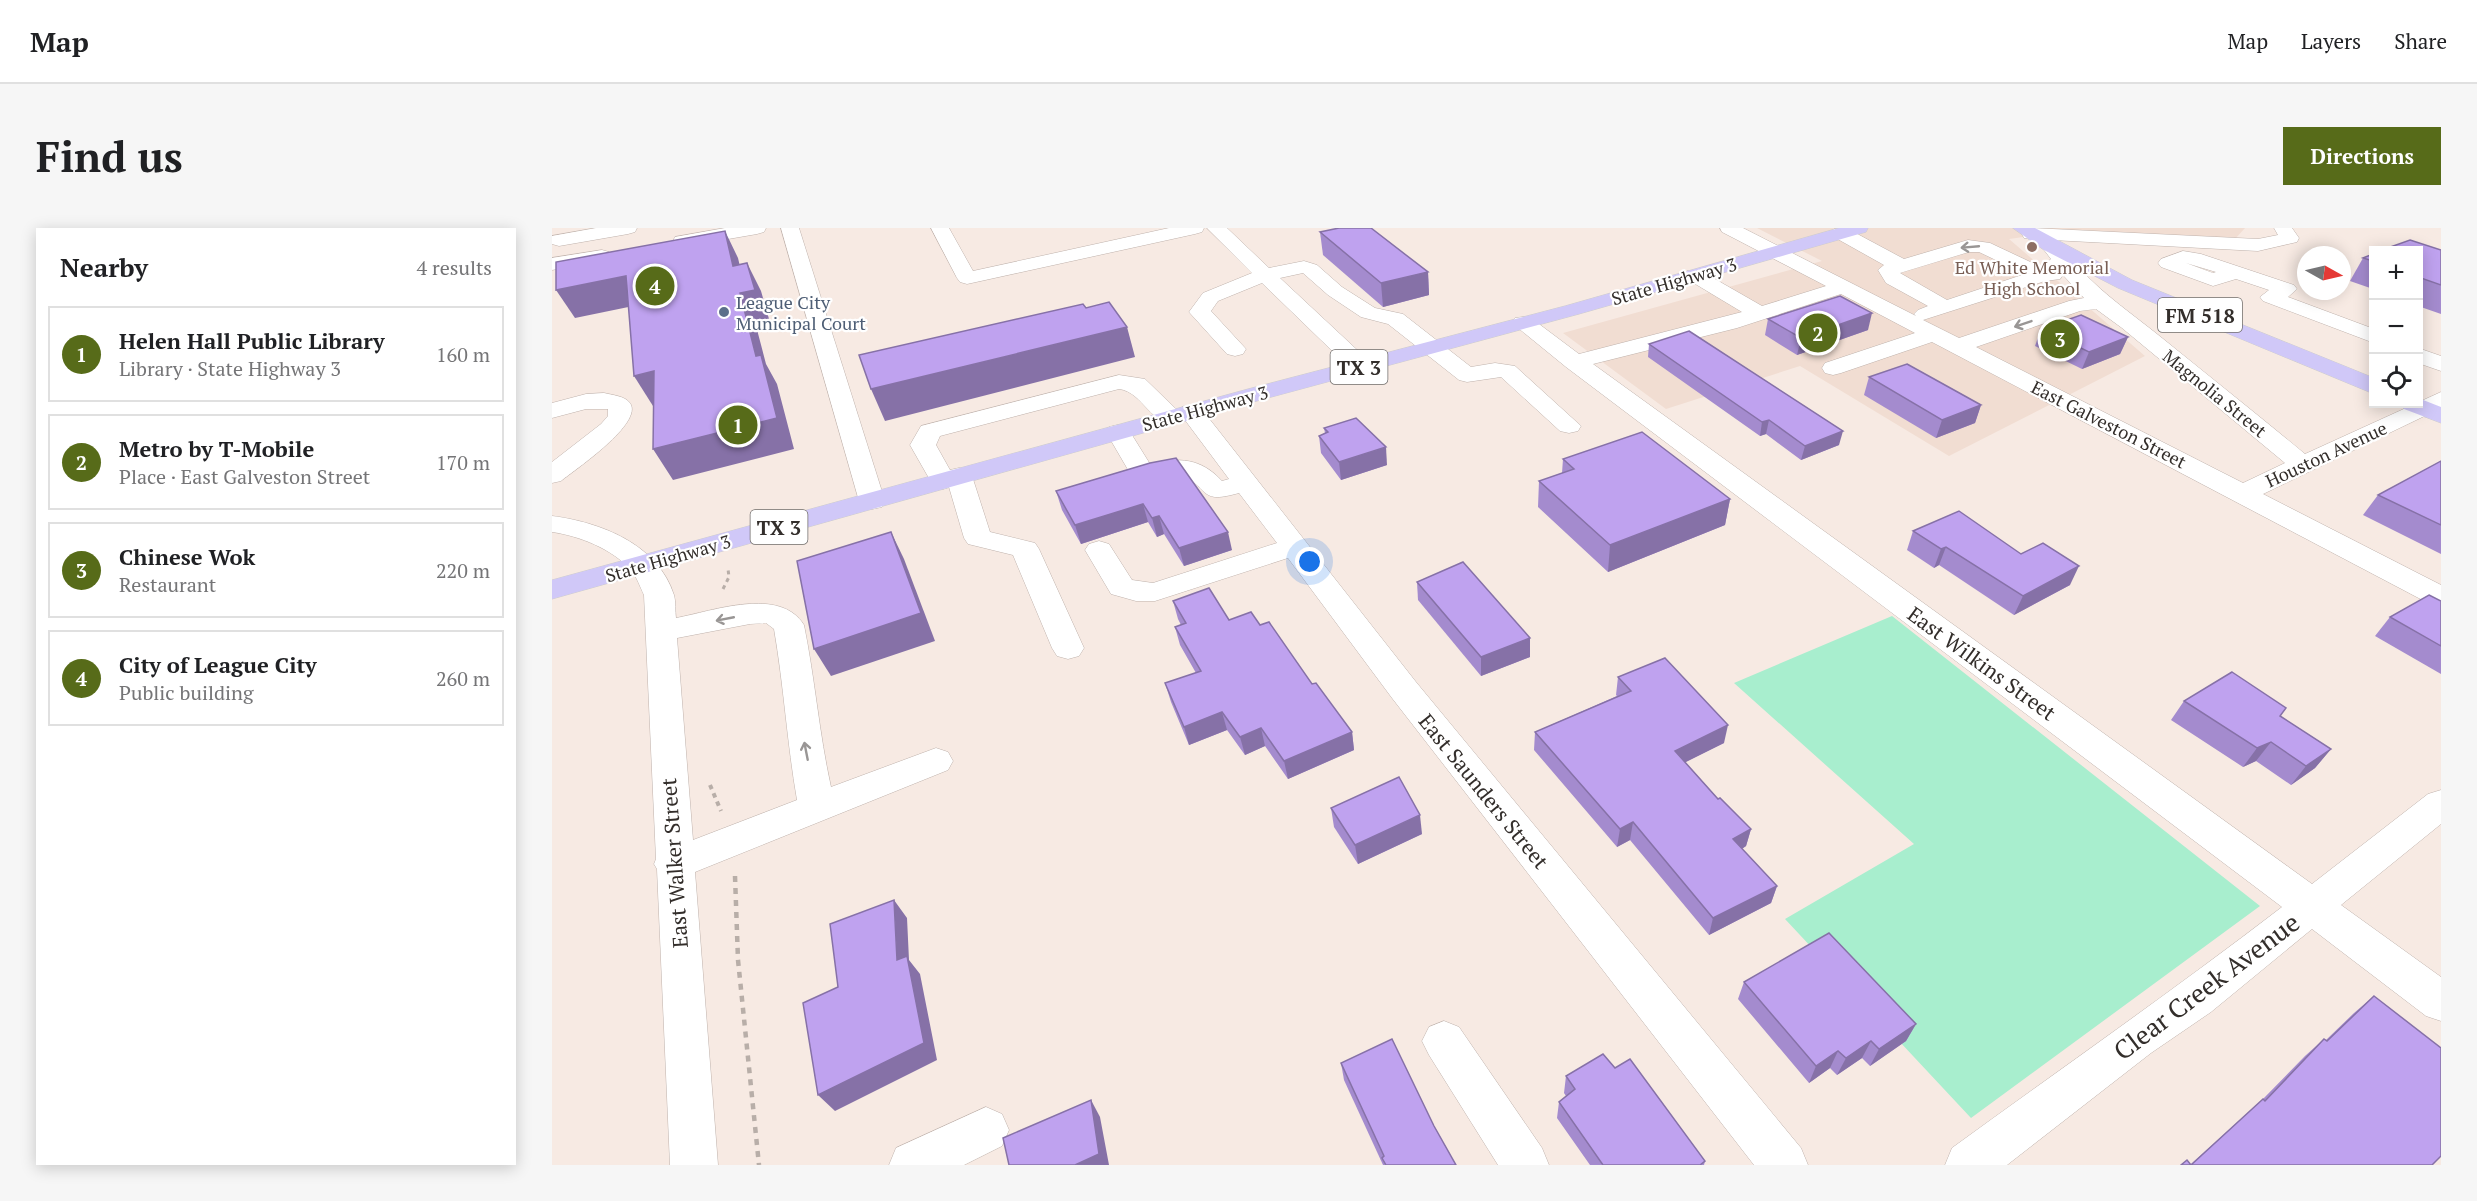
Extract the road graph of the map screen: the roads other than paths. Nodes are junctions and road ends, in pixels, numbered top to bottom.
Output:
1 (628, 228) edge
2 (757, 228) edge
3 (790, 228) edge
4 (940, 228) edge
5 (1195, 228) edge
6 (1216, 228) edge
7 (1729, 228) edge
8 (2283, 228) edge
9 (1850, 231) edge
10 (2027, 231) edge
11 (2111, 233) edge
12 (1818, 240) junction
13 (552, 242) edge
14 (666, 244) edge
15 (620, 252) edge
16 (1776, 252) junction
17 (1882, 257) junction
18 (2062, 261) junction
19 (552, 264) edge
20 (1903, 266) junction
21 (2235, 272) dead end
22 (2043, 274) junction
23 (1264, 275) junction
24 (1694, 276) junction
25 (1844, 288) junction
26 (2286, 289) junction
27 (1335, 291) junction
28 (1293, 302) junction
29 (2103, 305) junction
30 (1945, 307) junction
31 (2068, 308) junction
32 (1759, 313) junction
33 (1907, 320) junction
34 (2369, 320) edge
35 (1523, 323) junction
36 (2130, 323) junction
37 (1934, 334) junction
38 (2369, 336) edge
39 (1959, 346) junction
40 (1235, 348) dead end
41 (1430, 348) junction
42 (1574, 362) junction
43 (1361, 366) junction
44 (1833, 368) dead end
45 (2369, 384) edge
46 (2429, 407) edge
47 (552, 411) edge
48 (1180, 415) junction
49 (1569, 426) dead end
50 (1118, 432) junction
51 (2303, 465) junction
52 (554, 471) edge
53 (951, 479) junction
54 (1245, 483) junction
55 (2244, 493) junction
56 (872, 501) junction
57 (552, 524) edge
58 (1294, 547) junction
59 (1099, 550) dead end
60 (642, 566) junction
61 (552, 590) edge
62 (2441, 597) edge
63 (660, 631) junction
64 (1068, 648) dead end
65 (936, 761) dead end
66 (2441, 804) edge
67 (817, 808) junction
68 (674, 864) junction
69 (2312, 905) junction
70 (2441, 1002) edge
71 (1444, 1041) dead end
72 (987, 1130) dead end
73 (693, 1165) edge
74 (913, 1165) edge
75 (1525, 1165) edge
76 (1784, 1165) edge
77 (1969, 1165) edge

1 - 13 street
2 - 14 street
3 - 56 street
4 - 5 street
6 - 23 street
7 - 16 street, East Galveston Street
8 - 11 street
9 - 12 main road, State Highway 3 / TX 3
9 - 17 street
10 - 11 street
10 - 18 main road, FM 518
12 - 16 main road, State Highway 3 / TX 3
12 - 17 street
15 - 19 street
16 - 24 main road, State Highway 3 / TX 3
16 - 25 street, East Galveston Street
17 - 20 street
18 - 22 street
18 - 29 street, Magnolia Street
18 - 45 main road, FM 518
22 -> 20 street
20 - 30 street
21 - 26 street
22 - 30 street
23 - 27 street
23 - 28 street
23 - 40 street
24 - 32 street
24 - 35 main road, State Highway 3 / TX 3
25 - 32 street
25 - 33 street, East Galveston Street
26 - 34 street
26 - 38 street
27 - 28 street
27 - 41 street
28 - 43 street
29 - 31 street
29 - 36 street, Magnolia Street
30 - 33 street
31 - 36 street
31 -> 39 street
32 - 42 street
33 - 37 street, East Galveston Street
35 - 41 main road, State Highway 3 / TX 3
35 - 42 street, East Wilkins Street
36 - 51 street, Magnolia Street
37 - 39 street, East Galveston Street
37 - 44 street
39 - 55 street, East Galveston Street
41 - 43 main road, State Highway 3 / TX 3
41 - 49 street
42 - 69 street, East Wilkins Street
43 - 48 main road, State Highway 3 / TX 3
46 - 51 street, Houston Avenue
47 - 52 street
48 - 50 main road, State Highway 3 / TX 3
48 - 53 street, East Saunders Street
48 - 54 street, East Saunders Street
50 - 53 main road, State Highway 3 / TX 3
50 - 54 street
51 - 55 street, Houston Avenue
53 - 56 main road, State Highway 3 / TX 3
53 - 64 street
54 - 58 street, East Saunders Street
55 - 62 street, East Galveston Street
56 - 60 main road, State Highway 3 / TX 3
57 - 60 street
58 - 59 street
58 - 76 street, East Saunders Street
60 - 61 main road, State Highway 3 / TX 3
60 - 63 street, East Walker Street
67 -> 63 street
63 - 68 street, East Walker Street
65 - 67 street
66 - 69 street, Clear Creek Avenue
67 - 68 street
68 - 73 street, East Walker Street
69 - 70 street, East Wilkins Street
69 - 77 street, Clear Creek Avenue
71 - 75 street
72 - 74 street

